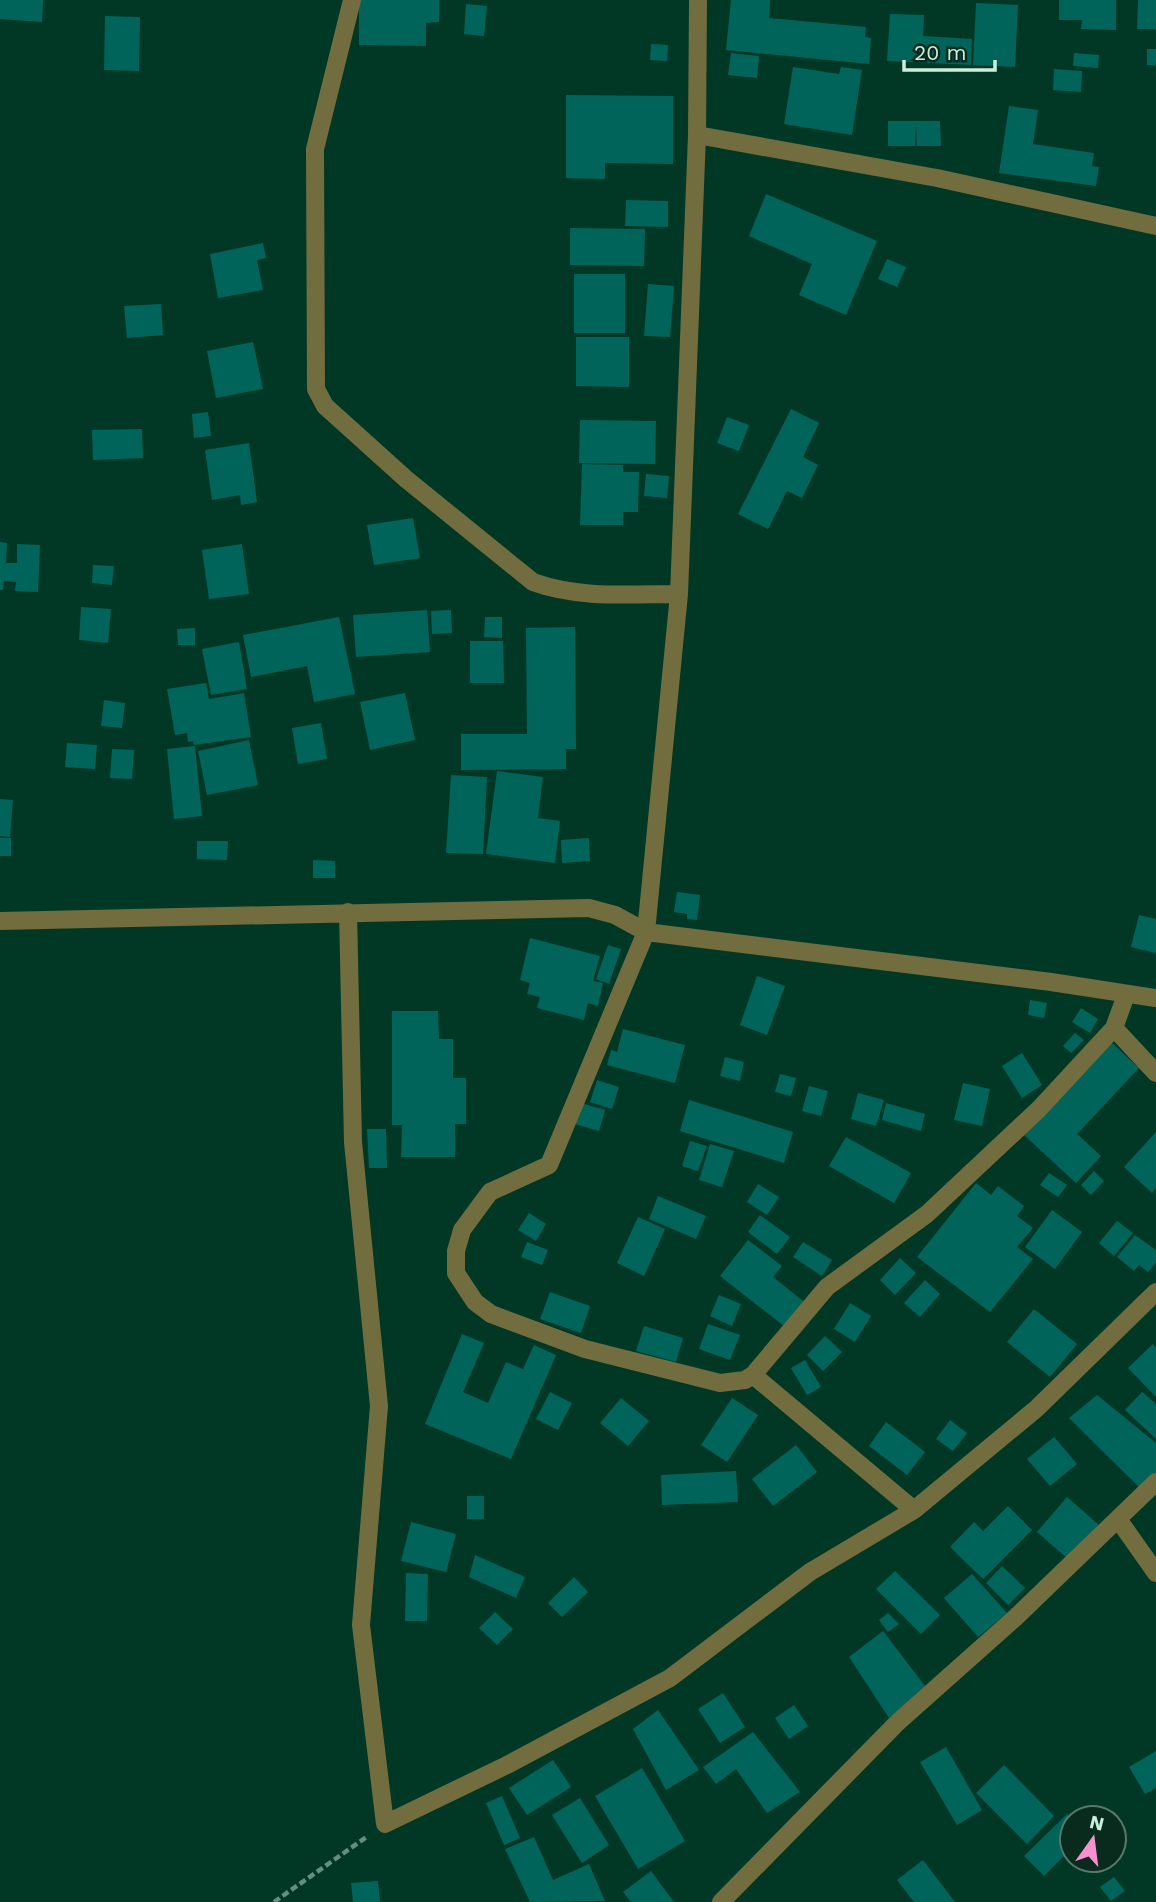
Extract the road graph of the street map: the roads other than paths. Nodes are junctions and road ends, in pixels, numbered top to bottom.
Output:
1 (352, 0) edge
2 (698, 0) edge
3 (697, 135) junction
4 (1156, 226) edge
5 (679, 594) junction
6 (348, 912) junction
7 (0, 921) edge
8 (646, 932) junction
9 (1126, 995) junction
10 (1156, 998) edge
11 (1114, 1028) junction
12 (1156, 1073) edge
13 (1156, 1292) edge
14 (753, 1375) junction
15 (1156, 1482) edge
16 (914, 1510) junction
17 (1118, 1519) junction
18 (1156, 1573) edge
19 (721, 1902) edge

1 - 5 street
2 - 3 street
3 - 4 street
3 - 5 street
5 - 8 street
6 - 7 street
6 - 8 street
6 - 16 street
8 - 9 street
8 - 14 street
9 - 10 street
9 - 11 street
11 - 12 street
11 - 14 street
13 - 16 street
14 - 16 street
15 - 17 street
17 - 18 street
17 - 19 street

